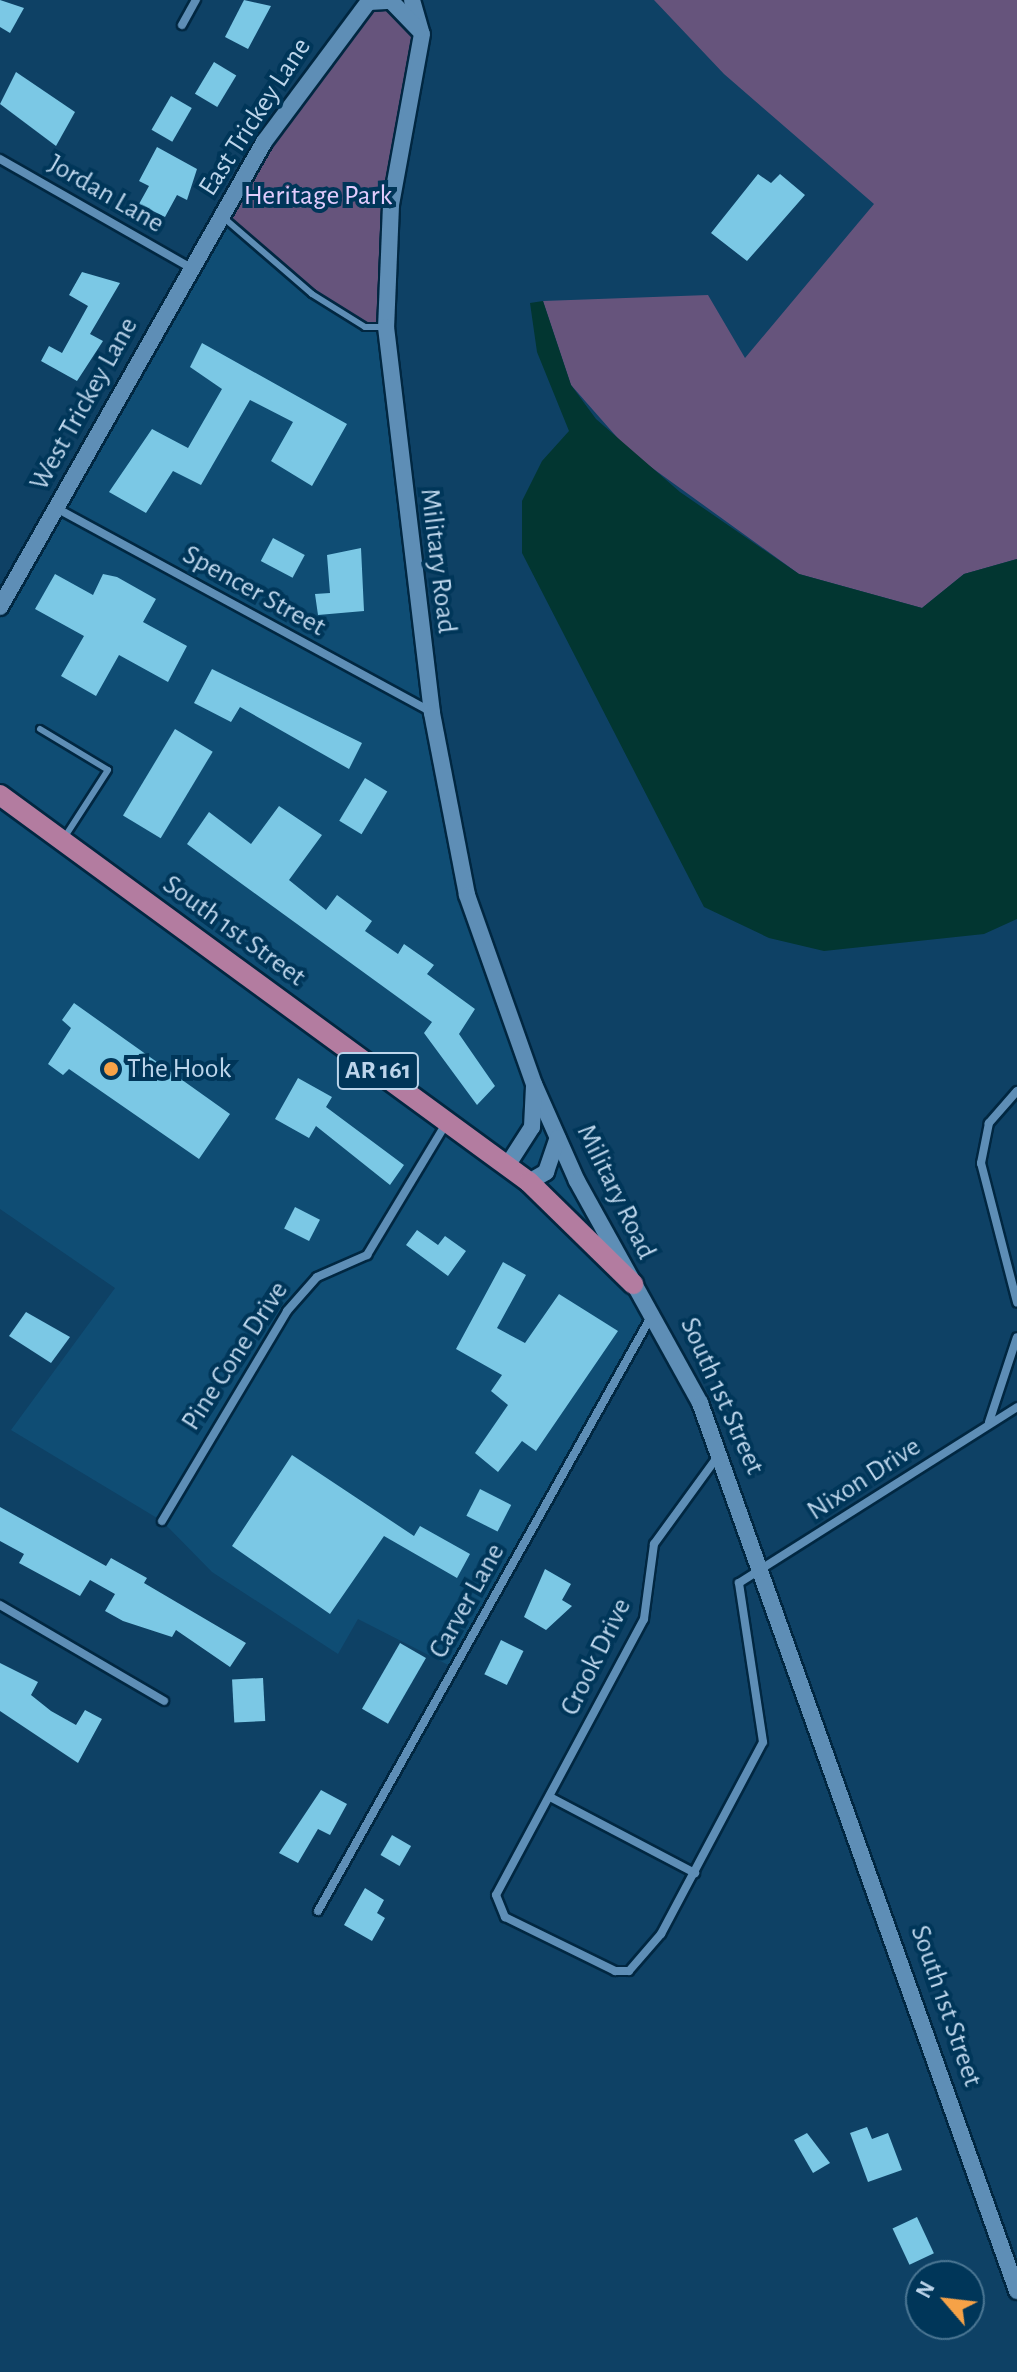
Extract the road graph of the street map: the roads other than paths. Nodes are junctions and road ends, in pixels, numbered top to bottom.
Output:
1 (196, 0) edge
2 (412, 0) edge
3 (370, 1) edge
4 (182, 25) dead end
5 (422, 34) junction
6 (0, 159) edge
7 (221, 216) junction
8 (191, 268) junction
9 (386, 327) junction
10 (55, 508) junction
11 (0, 607) edge
12 (432, 713) junction
13 (40, 729) dead end
14 (0, 795) edge
15 (62, 841) junction
16 (534, 1084) junction
17 (1017, 1091) edge
18 (448, 1122) junction
19 (553, 1123) junction
20 (507, 1166) junction
21 (529, 1182) junction
22 (633, 1284) junction
23 (1017, 1302) edge
24 (654, 1313) junction
25 (1017, 1337) edge
26 (1017, 1407) edge
27 (988, 1423) junction
28 (720, 1454) junction
29 (162, 1521) dead end
30 (759, 1565) junction
31 (0, 1605) edge
32 (164, 1701) dead end
33 (550, 1797) junction
34 (695, 1873) junction
35 (318, 1911) dead end
36 (1017, 2291) edge

1 - 4 street
2 - 5 main road, Military Road
3 - 5 main road
3 - 7 main road, East Trickey Lane
5 - 9 main road, Military Road
6 - 8 street, Jordan Lane
7 - 8 main road, East Trickey Lane
7 - 9 lane
8 - 10 main road, West Trickey Lane
9 - 12 main road, Military Road
10 - 11 main road, West Trickey Lane
10 - 12 street, Spencer Street
12 - 16 main road, Military Road
13 - 15 lane
14 - 15 main road, South 1st Street / AR 161
15 - 18 main road, South 1st Street / AR 161
16 - 19 main road, Military Road
16 - 20 main road, Military Road
17 - 23 street
18 - 20 main road, South 1st Street / AR 161
18 - 29 street, Pine Cone Drive
19 - 21 main road, Military Road
19 - 22 main road, Military Road
20 - 21 main road, South 1st Street / AR 161
21 - 22 main road, South 1st Street / AR 161
22 - 24 main road, South 1st Street / AR 161
24 - 28 main road, South 1st Street / AR 161
24 - 35 street, Carver Lane
25 - 27 street
26 - 27 street, Nixon Drive
27 - 30 street, Nixon Drive
28 - 30 main road, South 1st Street / AR 161
28 - 33 street, Crook Drive
30 - 34 street
30 - 36 main road, South 1st Street / AR 161
31 - 32 street
33 - 34 street
33 - 34 street, Crook Drive

